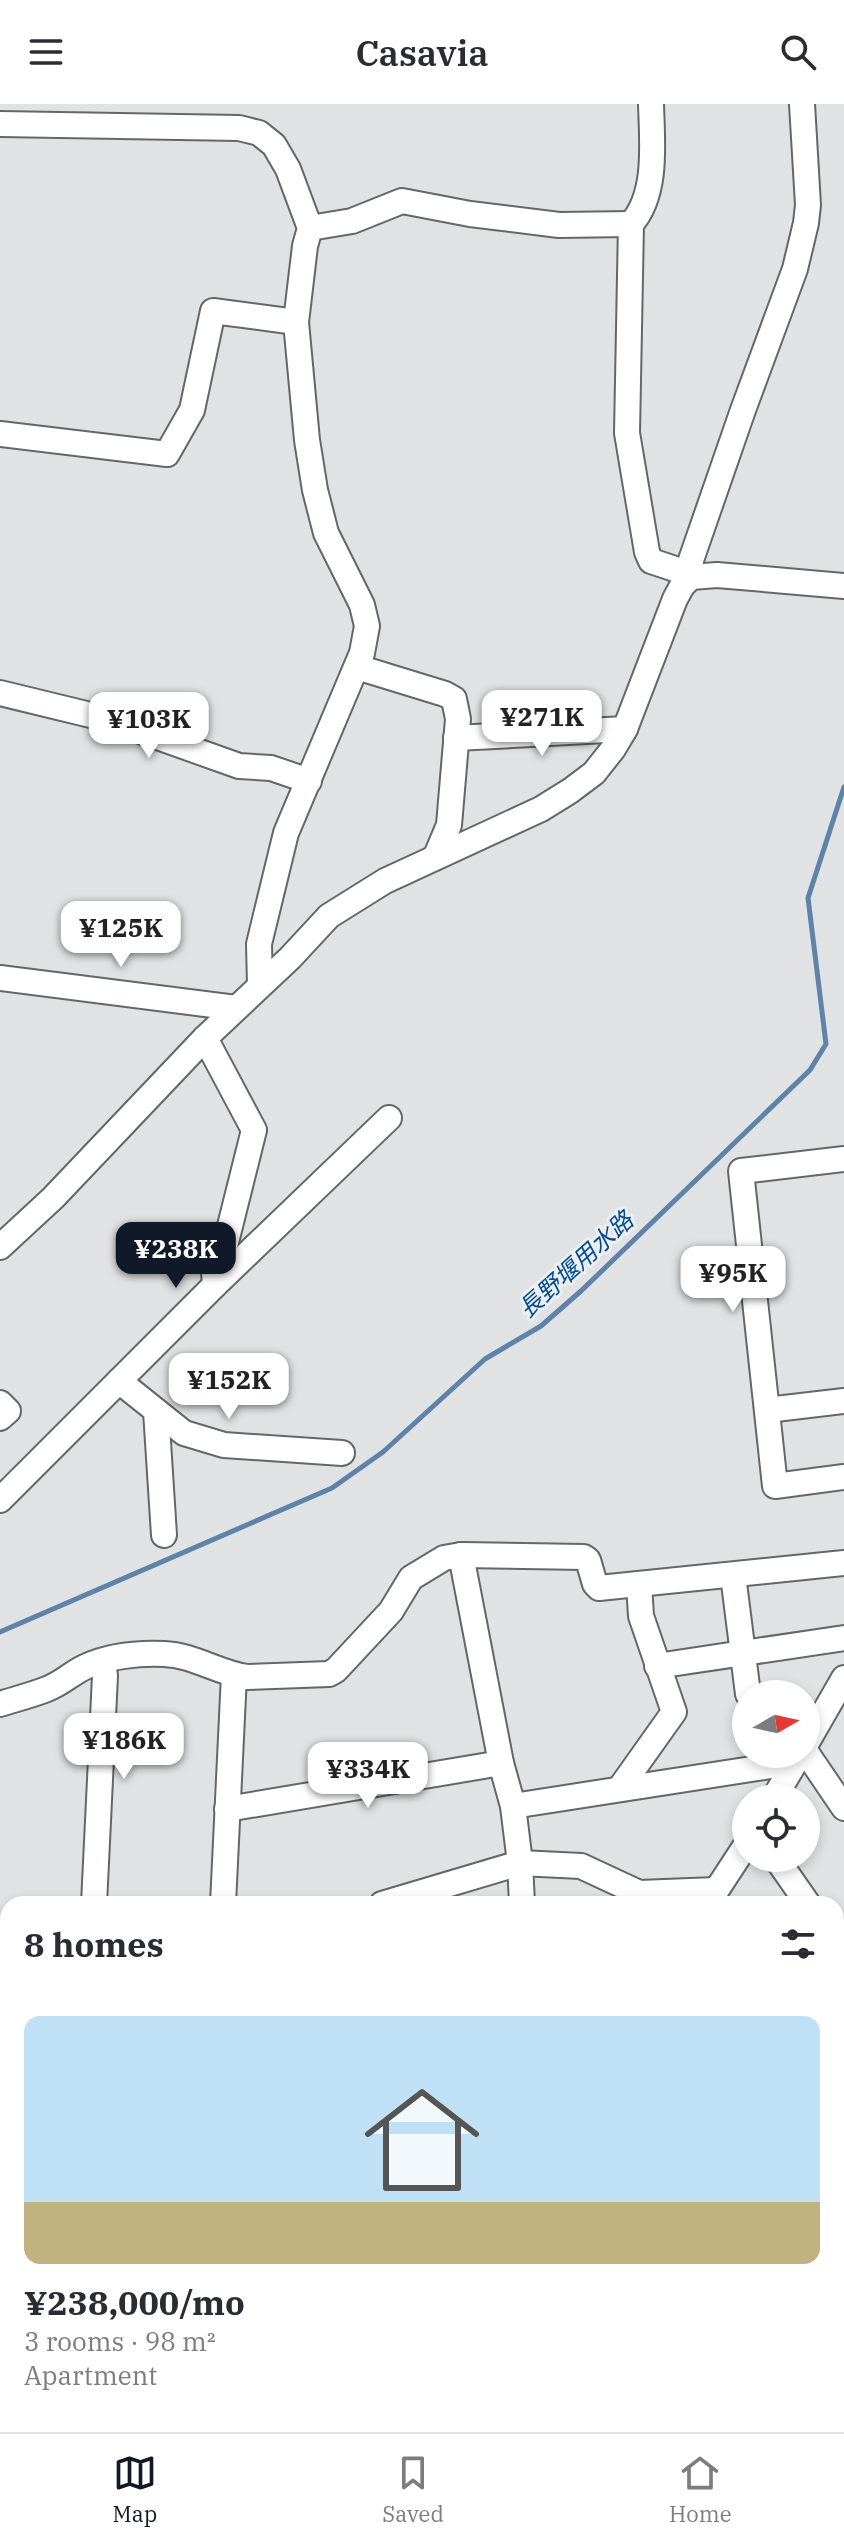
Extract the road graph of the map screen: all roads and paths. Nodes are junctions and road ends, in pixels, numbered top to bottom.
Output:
1 (651, 104) edge
2 (802, 104) edge
3 (0, 124) edge
4 (631, 224) junction
5 (310, 228) junction
6 (296, 322) junction
7 (0, 434) edge
8 (691, 577) junction
9 (844, 586) edge
10 (357, 667) junction
11 (0, 693) edge
12 (625, 729) junction
13 (456, 738) junction
14 (309, 781) junction
15 (436, 856) junction
16 (0, 978) edge
17 (260, 985) junction
18 (236, 1008) junction
19 (205, 1038) junction
20 (389, 1118) dead end
21 (844, 1159) edge
22 (0, 1247) edge
23 (215, 1285) junction
24 (119, 1381) junction
25 (844, 1401) edge
26 (0, 1403) edge
27 (767, 1410) junction
28 (156, 1411) junction
29 (0, 1418) edge
30 (342, 1453) dead end
31 (844, 1477) edge
32 (0, 1500) edge
33 (164, 1535) dead end
34 (461, 1555) junction
35 (844, 1563) edge
36 (733, 1575) junction
37 (639, 1584) junction
38 (844, 1638) edge
39 (743, 1653) junction
40 (103, 1661) junction
41 (657, 1666) junction
42 (234, 1675) junction
43 (844, 1678) edge
44 (746, 1680) edge
45 (0, 1704) edge
46 (820, 1720) edge
47 (501, 1763) junction
48 (732, 1766) edge
49 (819, 1768) edge
50 (620, 1788) junction
51 (513, 1806) junction
52 (844, 1808) edge
53 (227, 1809) junction
54 (520, 1863) junction
55 (732, 1869) edge
56 (786, 1872) edge
57 (609, 1879) junction
58 (94, 1896) edge
59 (223, 1896) edge
60 (434, 1896) edge
61 (522, 1896) edge
62 (610, 1896) edge
63 (697, 1896) edge
64 (717, 1896) edge
65 (802, 1896) edge

1 - 4 street
2 - 8 street
3 - 5 street
4 - 5 street
4 - 8 street
5 - 6 street
6 - 7 street
6 - 10 street
8 - 9 street
8 - 12 street
10 - 13 street
10 - 14 street
11 - 14 street
12 - 13 street
12 - 15 street
13 - 15 street
14 - 17 street
15 - 17 street
16 - 18 street
17 - 18 street
18 - 19 street
19 - 22 street
19 - 23 street
20 - 23 street
21 - 27 street
23 - 24 street
24 - 28 street
24 - 32 street
25 - 27 street
26 - 29 street
27 - 31 street
28 - 30 street
28 - 33 street
34 - 37 street
34 - 42 street
34 - 47 street
35 - 36 street
36 - 37 street
36 - 39 street
37 - 41 street
38 - 39 street
39 - 41 street
39 - 44 street
40 - 42 street
40 - 45 street
40 - 58 street
41 - 50 street
42 - 53 street
43 - 46 street
47 - 51 street
47 - 53 street
48 - 50 street
49 - 52 street
50 - 51 street
51 - 54 street
53 - 59 street
54 - 57 street
54 - 60 street
54 - 61 street
55 - 64 street
56 - 65 street
57 - 62 street
57 - 63 street

